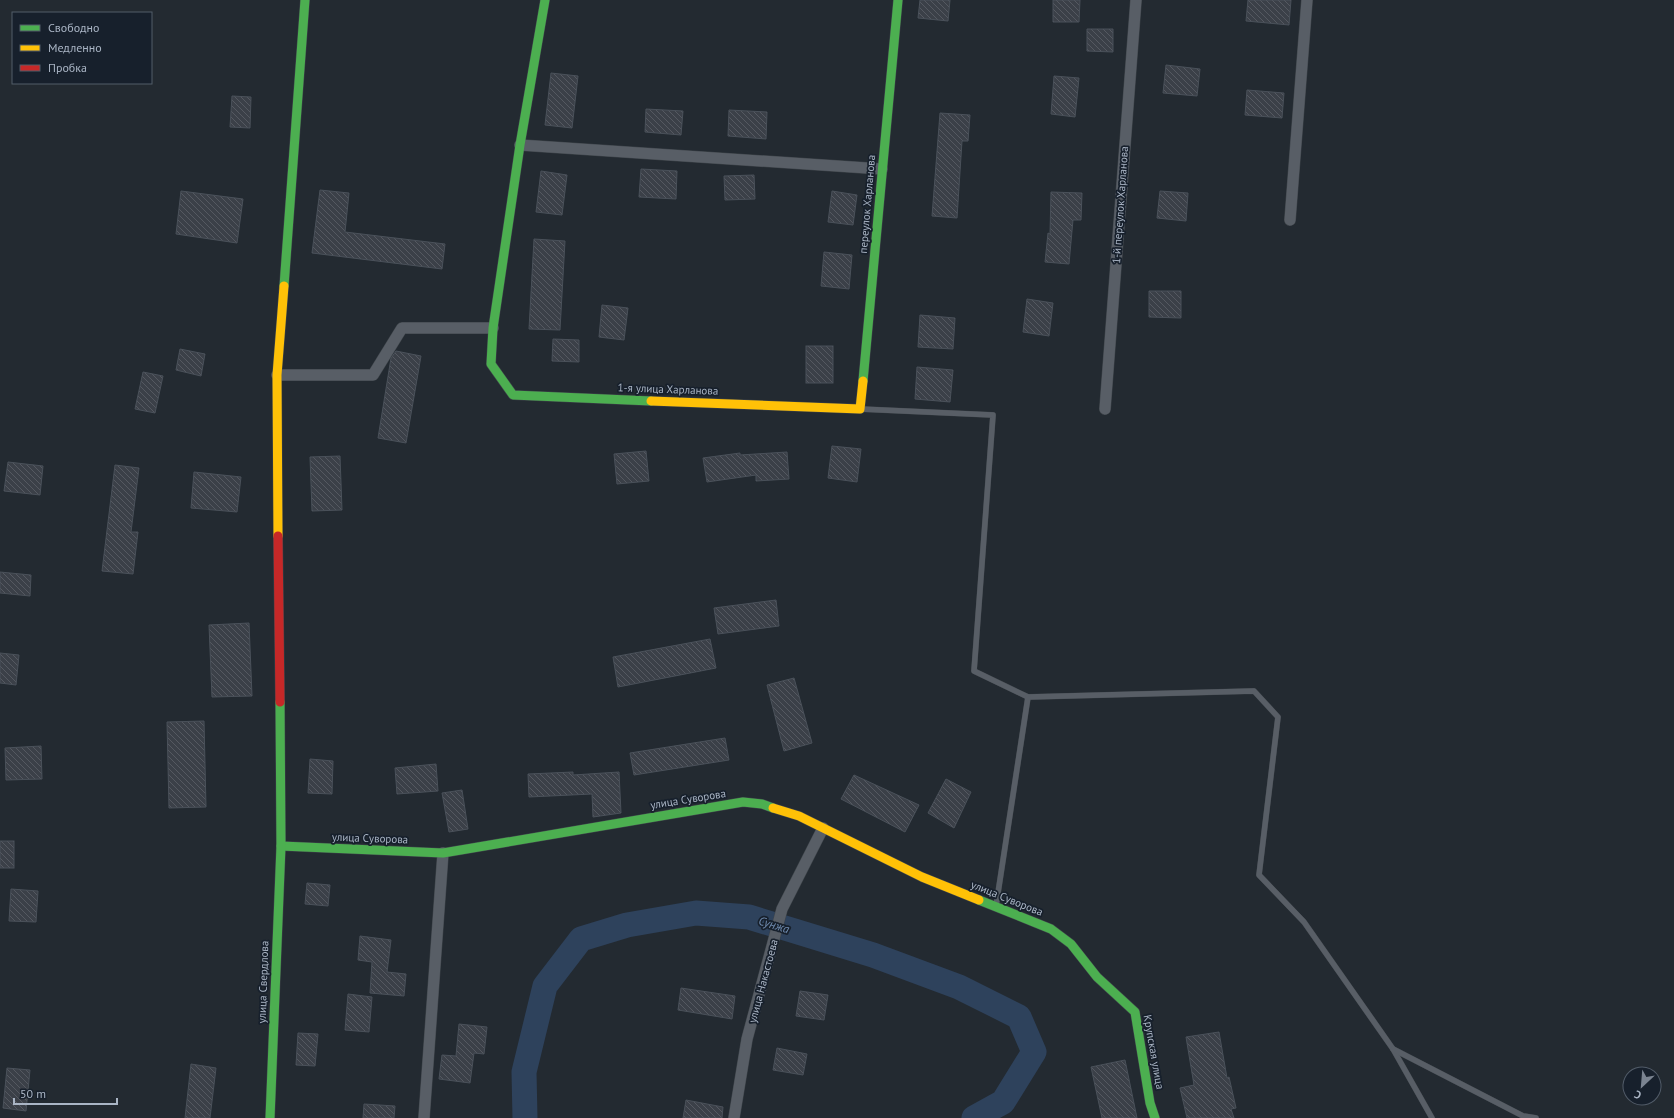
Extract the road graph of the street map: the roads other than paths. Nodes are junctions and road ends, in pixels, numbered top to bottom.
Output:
1 (305, 0) edge
2 (545, 0) edge
3 (898, 0) edge
4 (1136, 0) edge
5 (1307, 0) edge
6 (520, 146) junction
7 (882, 169) junction
8 (1290, 220) dead end
9 (493, 328) junction
10 (278, 375) junction
11 (860, 409) junction
12 (1105, 409) dead end
13 (1028, 697) junction
14 (823, 828) junction
15 (281, 846) junction
16 (443, 853) junction
17 (996, 906) junction
18 (1071, 944) joint
19 (1393, 1049) junction
20 (270, 1118) edge
21 (424, 1118) edge
22 (734, 1118) edge
23 (1155, 1118) edge
24 (1432, 1118) edge
25 (1536, 1118) edge

1 - 10 street, улица Свердлова
2 - 6 street
3 - 7 street, переулок Харланова
4 - 12 street, 1-й переулок Харланова
5 - 8 street
6 - 7 street
6 - 9 street
7 - 11 street, переулок Харланова
9 - 10 street
9 - 11 street, 1-я улица Харланова
10 - 15 street, улица Свердлова
11 - 13 lane
13 - 17 lane
13 - 19 lane
14 - 16 street, улица Суворова
14 - 17 street, улица Суворова
14 - 22 street, улица Накастоева
15 - 16 street, улица Суворова
15 - 20 street, улица Свердлова
16 - 21 street
17 - 18 street, улица Суворова
18 - 23 street, Крупская улица
19 - 24 lane
19 - 25 lane

